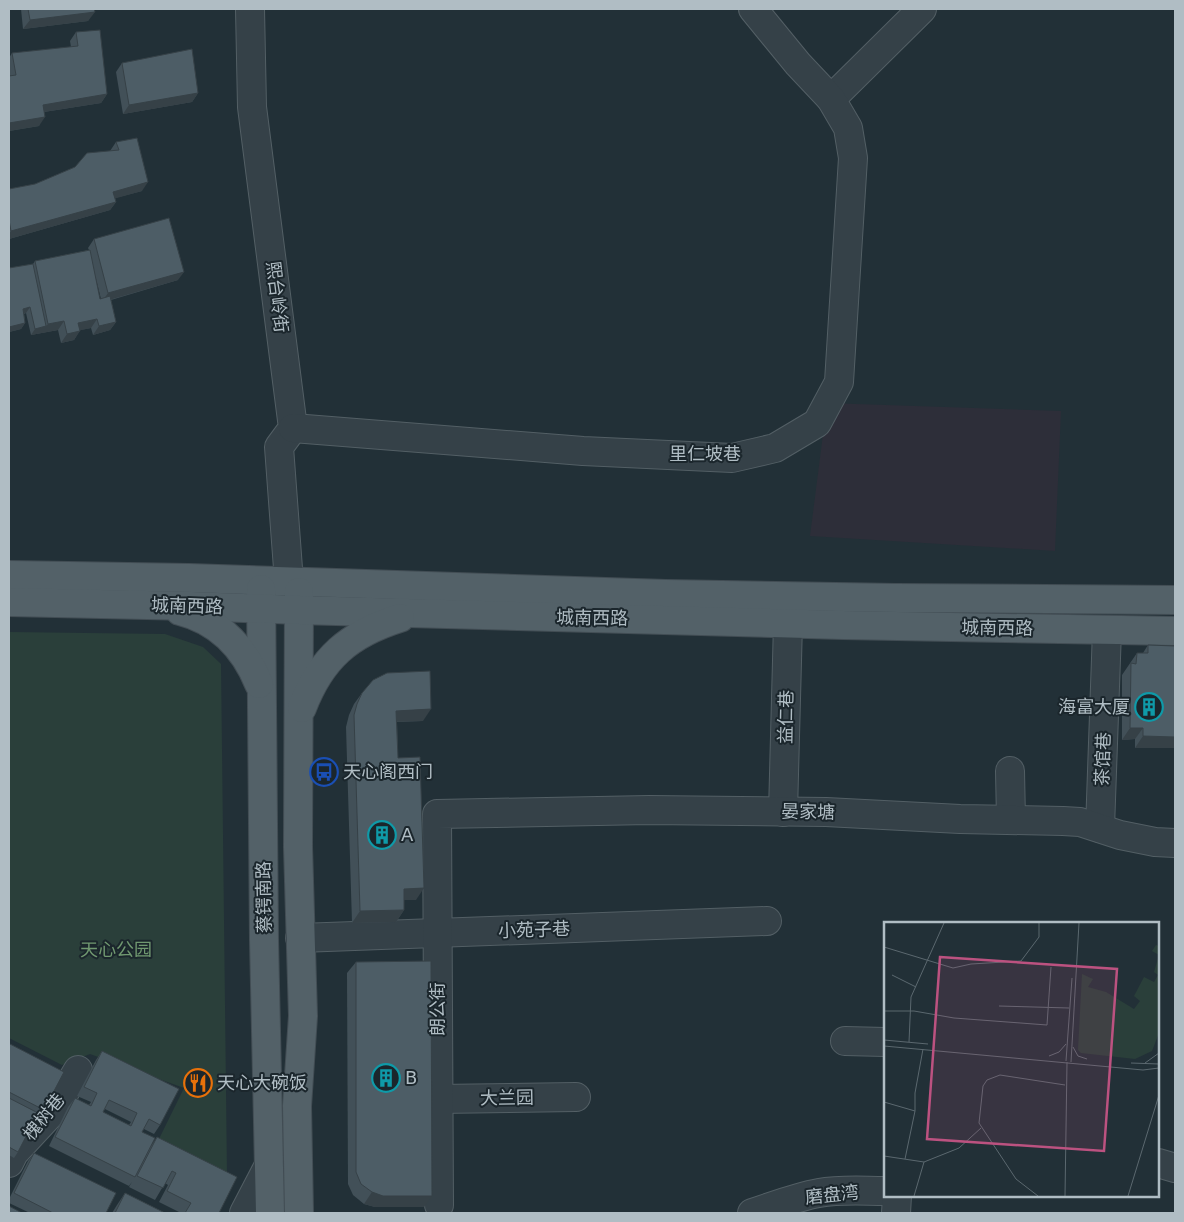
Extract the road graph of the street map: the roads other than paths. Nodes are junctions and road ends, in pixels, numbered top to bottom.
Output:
1 (250, 9) edge
2 (753, 9) edge
3 (922, 9) edge
4 (831, 99) junction
5 (293, 428) junction
6 (9, 575) edge
7 (261, 580) junction
8 (294, 582) junction
9 (1175, 600) edge
10 (9, 602) edge
11 (160, 605) junction
12 (261, 608) junction
13 (299, 610) junction
14 (413, 614) junction
15 (788, 623) junction
16 (1107, 630) junction
17 (1175, 631) edge
18 (261, 690) junction
19 (298, 716) junction
20 (1010, 771) dead end
21 (783, 812) junction
22 (437, 814) joint
23 (1011, 820) junction
24 (1100, 828) junction
25 (1175, 843) edge
26 (767, 921) dead end
27 (438, 933) junction
28 (300, 938) junction
29 (845, 1041) dead end
30 (884, 1042) edge
31 (78, 1070) dead end
32 (576, 1097) dead end
33 (438, 1099) junction
34 (9, 1163) edge
35 (1159, 1163) edge
36 (269, 1165) junction
37 (1175, 1168) edge
38 (884, 1191) edge
39 (897, 1197) edge
40 (439, 1205) dead end
41 (244, 1213) edge
42 (270, 1213) edge
43 (299, 1213) edge
44 (752, 1213) edge
45 (896, 1213) edge

1 - 5 street, 熙台岭街
2 - 4 street, 里仁坡巷
3 - 4 street
4 - 5 street, 里仁坡巷
5 - 8 street
6 - 7 main road, 城南西路
7 - 8 main road, 城南西路
7 - 12 main road, 蔡锷南路
8 - 9 main road, 城南西路
8 - 13 main road, 蔡锷南路
10 - 11 main road, 城南西路
11 - 12 main road, 城南西路
11 - 18 main road
12 - 13 main road, 城南西路
12 - 18 main road, 蔡锷南路
13 - 14 main road, 城南西路
13 - 19 main road, 蔡锷南路
14 - 15 main road, 城南西路
14 - 19 main road
15 - 16 main road, 城南西路
15 - 21 street, 益仁巷
16 - 17 main road, 城南西路
16 - 24 street, 茶馆巷
18 - 36 main road, 蔡锷南路
19 - 28 main road, 蔡锷南路
20 - 23 street
21 - 22 street, 晏家塘
21 - 23 street, 晏家塘
22 - 27 street, 朗公街
23 - 24 street, 晏家塘
24 - 25 street, 晏家塘
26 - 27 street, 小苑子巷
27 - 28 street, 小苑子巷
27 - 33 street, 朗公街
28 - 43 main road, 蔡锷南路
29 - 30 street
31 - 34 street, 槐树巷
32 - 33 street, 大兰园
33 - 40 street, 朗公街
35 - 37 street
36 - 41 street
36 - 42 main road, 蔡锷南路
38 - 44 street, 磨盘湾
39 - 45 street

